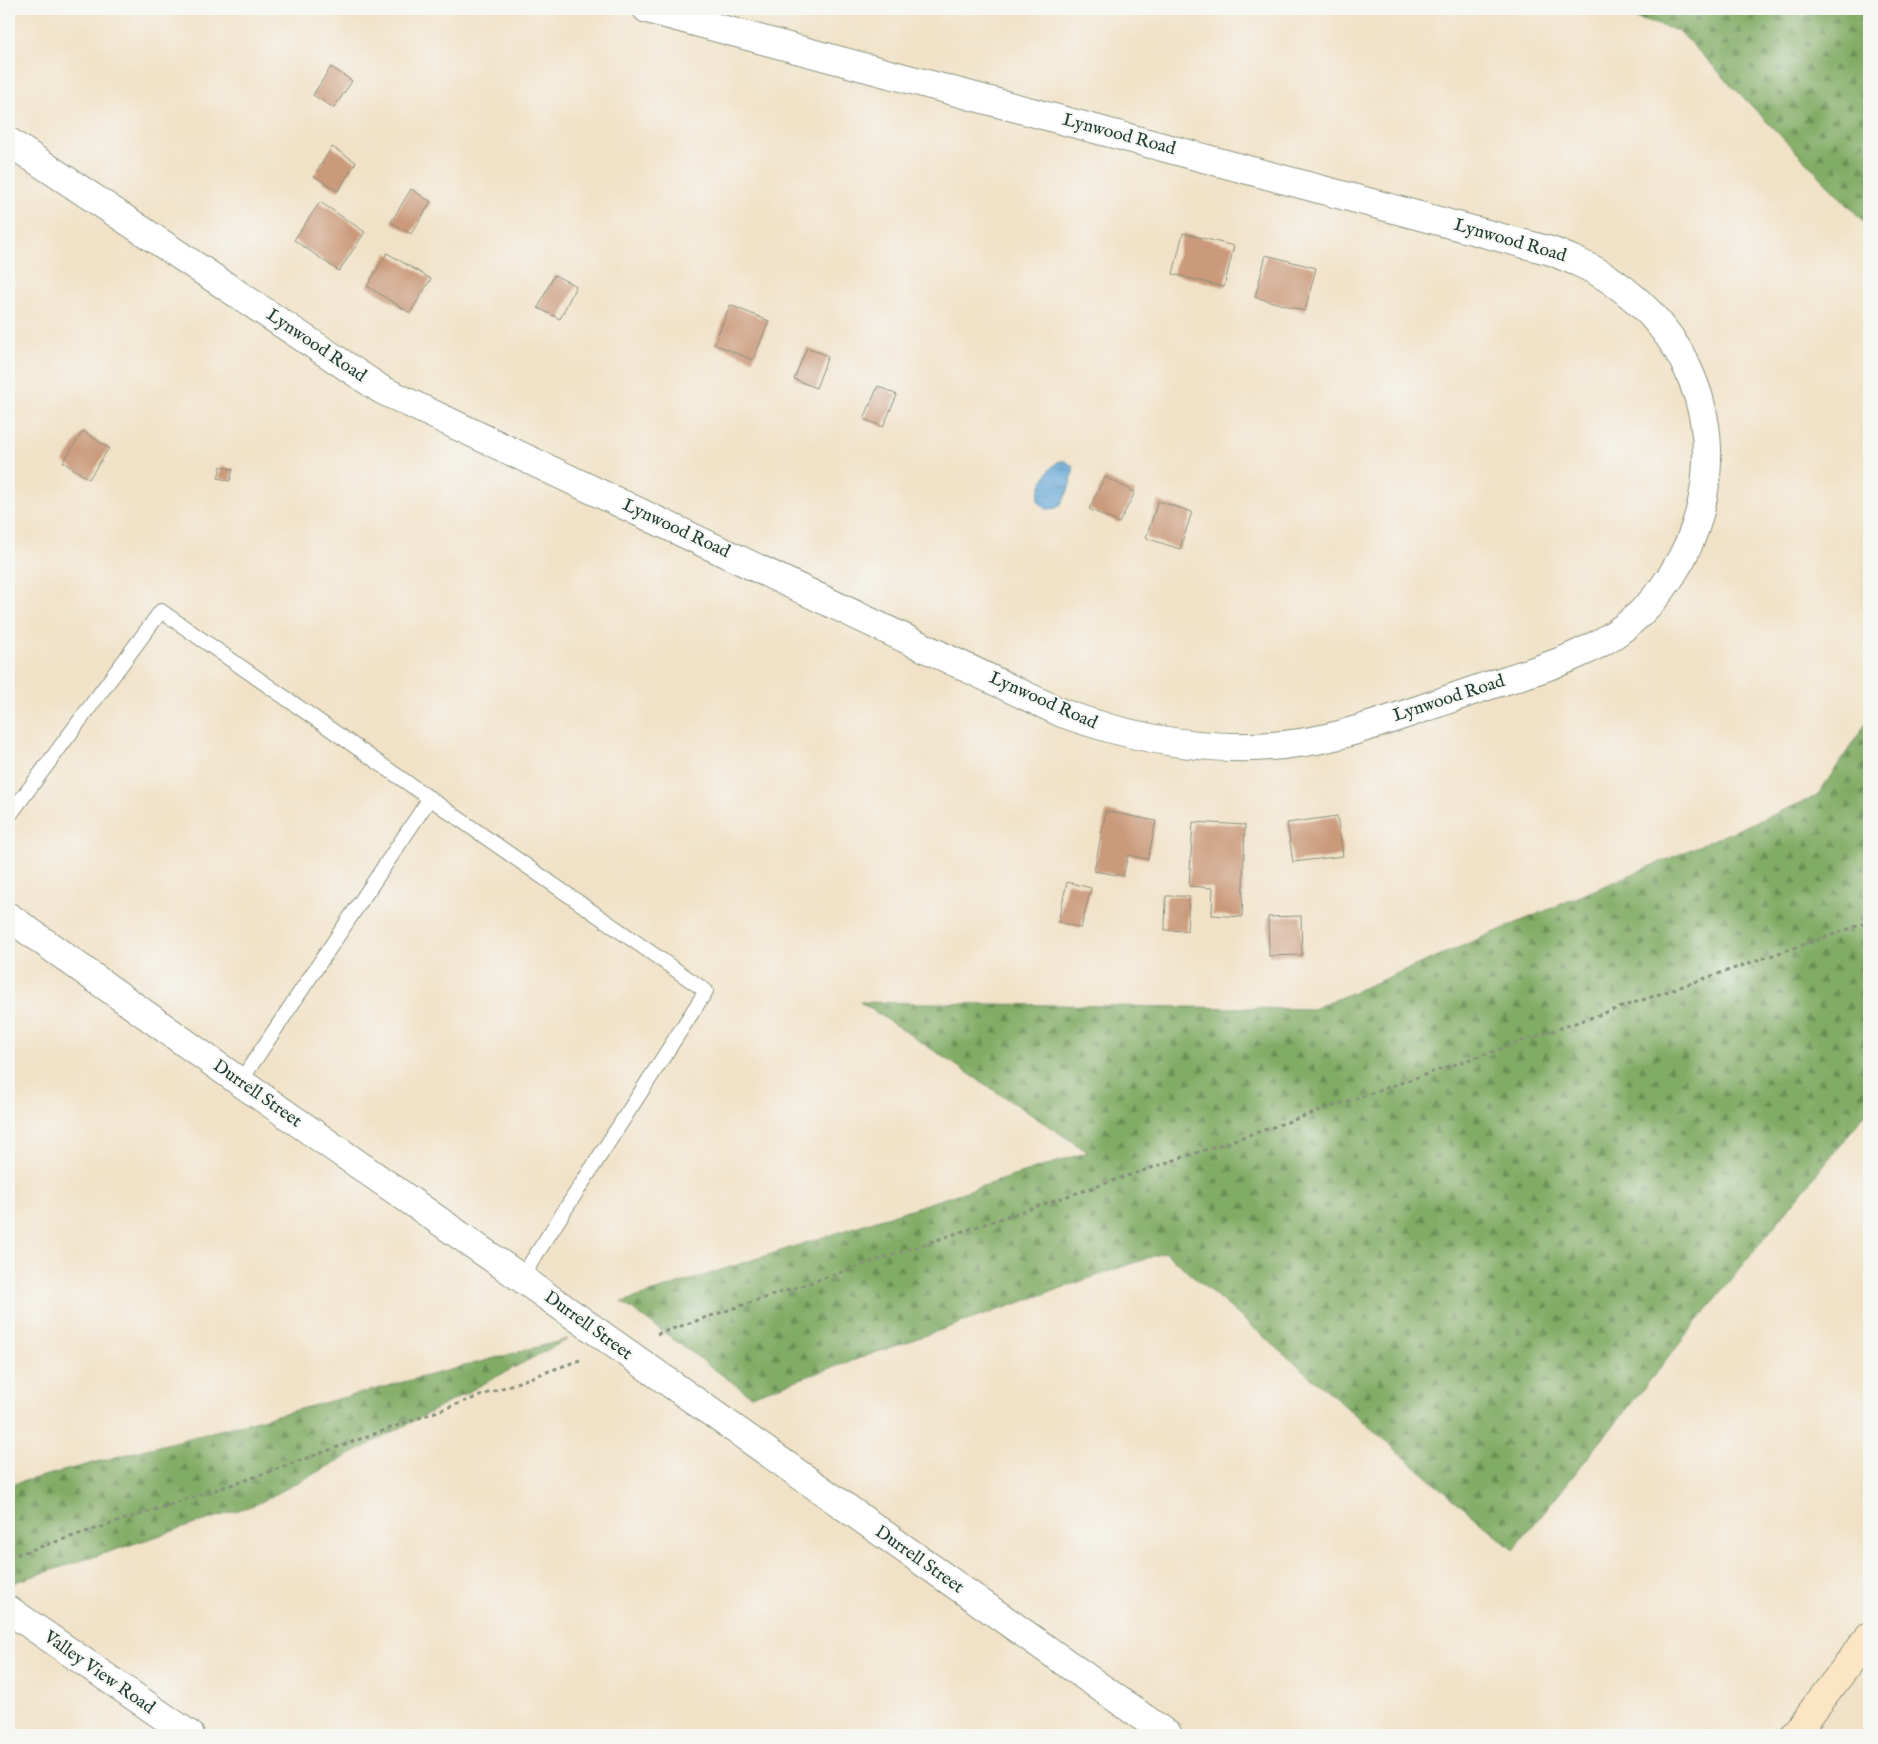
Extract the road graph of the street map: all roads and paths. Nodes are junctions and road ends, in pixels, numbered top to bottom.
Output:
1 (647, 9) edge
2 (9, 142) edge
3 (430, 798) junction
4 (9, 816) edge
5 (9, 917) edge
6 (1869, 922) edge
7 (240, 1082) junction
8 (521, 1278) junction
9 (617, 1347) junction
10 (9, 1557) edge
11 (9, 1610) edge
12 (1869, 1637) edge
13 (190, 1735) edge
14 (1168, 1735) edge
15 (1794, 1735) edge

1 - 2 street, Lynwood Road
3 - 4 lane
3 - 7 lane
3 - 8 lane
5 - 7 street, Durrell Street
6 - 9 path
7 - 8 street, Durrell Street
8 - 9 street, Durrell Street
9 - 10 path
9 - 14 street, Durrell Street
11 - 13 street, Valley View Road
12 - 15 main road

